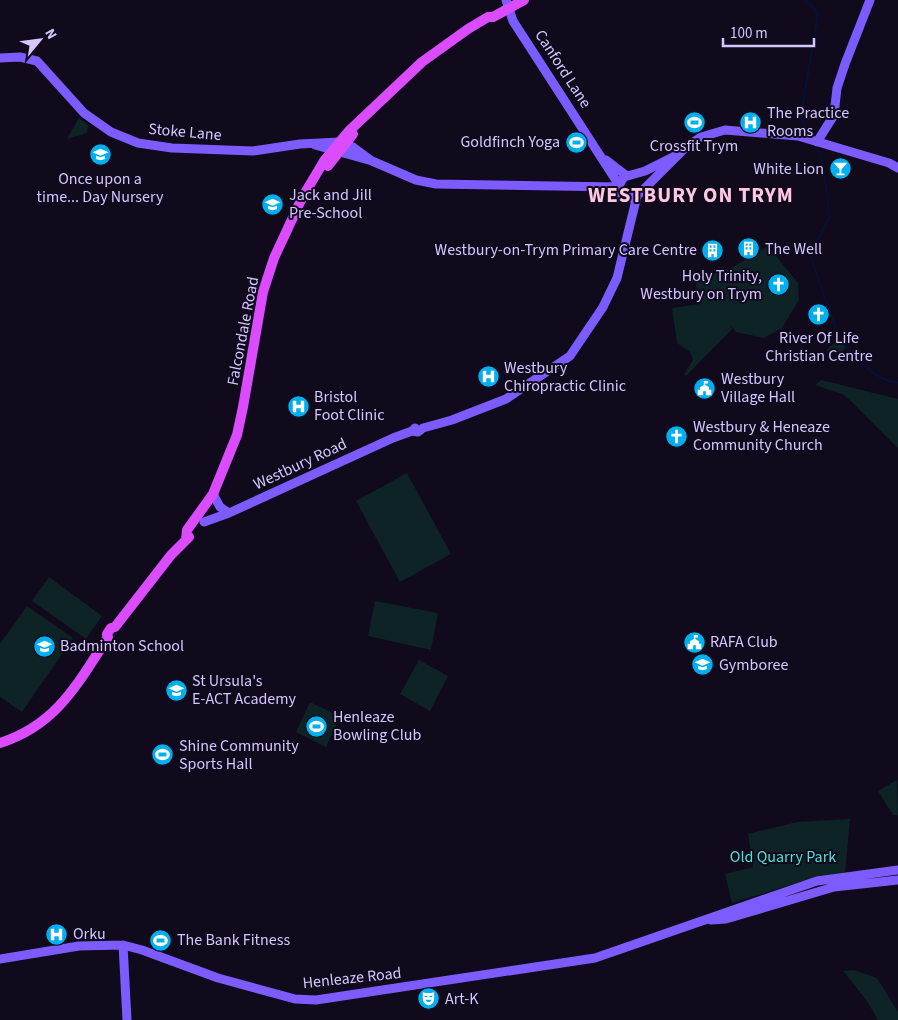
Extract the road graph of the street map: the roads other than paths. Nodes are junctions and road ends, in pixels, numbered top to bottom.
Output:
1 (524, 0) edge
2 (870, 0) edge
3 (508, 3) edge
4 (0, 58) edge
5 (817, 142) junction
6 (340, 147) junction
7 (599, 152) junction
8 (679, 154) junction
9 (898, 168) edge
10 (629, 176) junction
11 (619, 186) junction
12 (638, 195) junction
13 (625, 197) junction
14 (630, 223) junction
15 (213, 494) junction
16 (229, 513) junction
17 (204, 522) junction
18 (186, 540) junction
19 (0, 743) edge
20 (898, 870) edge
21 (898, 880) edge
22 (708, 920) junction
23 (123, 945) junction
24 (0, 959) edge
25 (127, 1020) edge

1 - 3 main road, Falcondale Road
2 - 5 main road
3 - 6 main road, Falcondale Road
3 - 7 main road, Canford Lane
4 - 6 main road, Stoke Lane
5 - 8 main road
5 - 9 main road
6 - 11 main road, Stoke Lane
6 - 15 main road, Falcondale Road
7 - 10 main road, Canford Lane
7 - 11 main road, Canford Lane
8 - 10 main road
8 - 12 main road
10 - 11 main road
10 - 12 main road
11 - 13 main road
12 - 13 main road
12 - 14 main road, Westbury Road
13 - 14 main road
14 - 16 main road, Westbury Road
15 - 16 main road
15 - 17 main road, Westbury Road
15 - 18 main road, Westbury Road
16 - 17 main road, Westbury Road
17 - 18 main road, Westbury Road
18 - 19 main road, Westbury Road
20 - 22 main road, Henleaze Road
21 - 22 main road, Henleaze Road
22 - 23 main road, Henleaze Road
23 - 24 main road, Henleaze Road
23 - 25 main road

